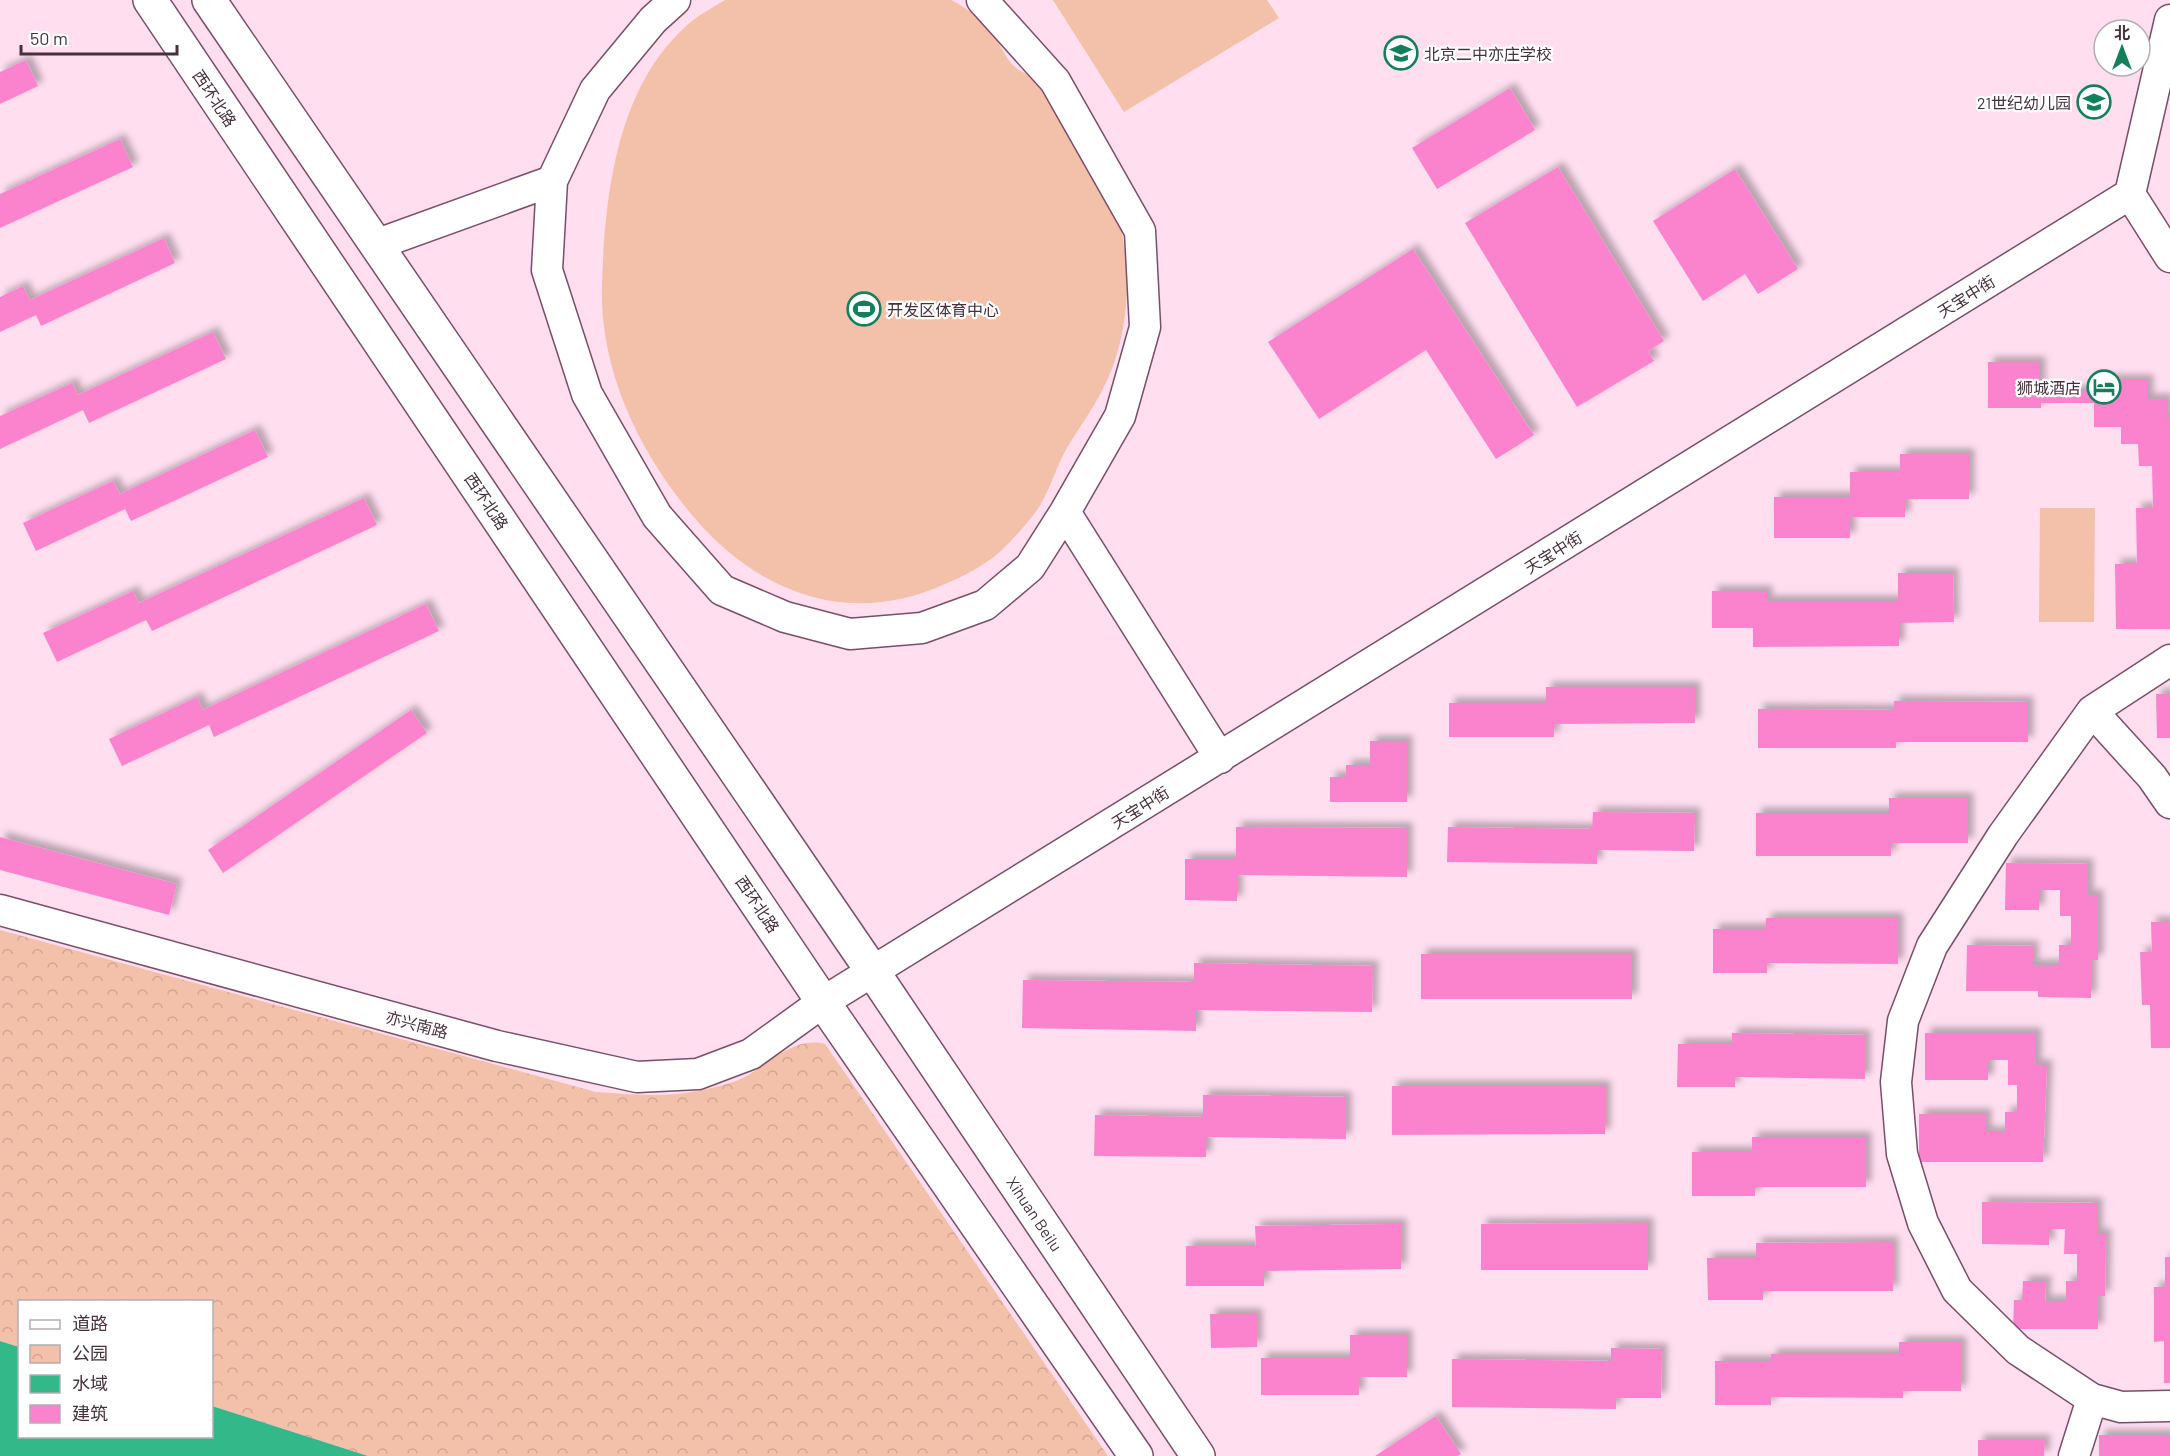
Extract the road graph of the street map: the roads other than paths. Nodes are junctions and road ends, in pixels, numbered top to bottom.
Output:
1 (150, 0) edge
2 (209, 0) edge
3 (675, 0) edge
4 (982, 0) edge
5 (2170, 20) edge
6 (552, 181) junction
7 (2130, 194) junction
8 (375, 245) junction
9 (2170, 257) edge
10 (1065, 512) junction
11 (2170, 660) edge
12 (2092, 711) junction
13 (1220, 758) junction
14 (2170, 803) edge
15 (0, 910) edge
16 (873, 972) junction
17 (823, 1002) junction
18 (2091, 1399) junction
19 (2170, 1406) edge
20 (1136, 1456) edge
21 (1198, 1456) edge
22 (2074, 1456) edge

1 - 17 main road, 西环北路
2 - 8 main road
3 - 6 street
4 - 10 street
5 - 7 street
6 - 8 street
6 - 10 street
7 - 9 street
7 - 13 street, 天宝中街
8 - 16 main road
10 - 13 street
11 - 12 street
12 - 14 street
12 - 18 street
13 - 16 street, 天宝中街
15 - 17 street, 亦兴南路
16 - 17 street, 天宝中街
16 - 21 main road, Xihuan Beilu
17 - 20 main road
18 - 19 street
18 - 22 street

